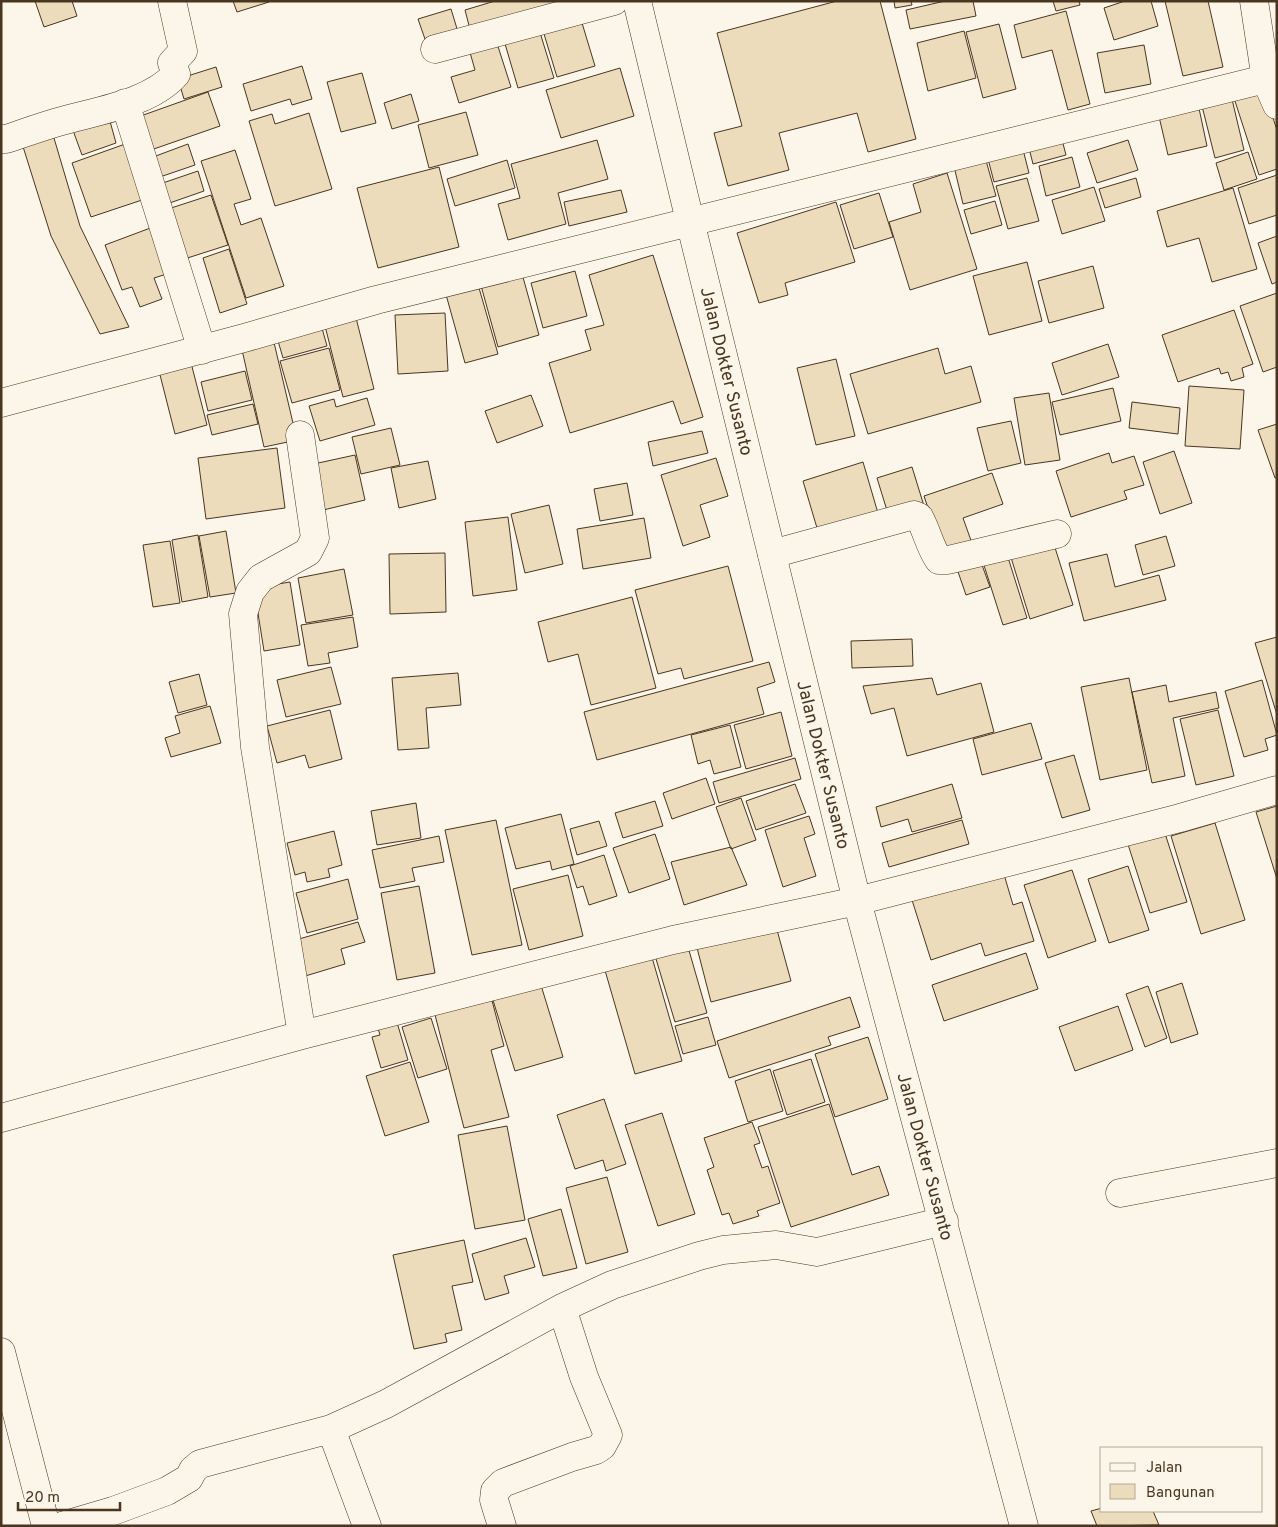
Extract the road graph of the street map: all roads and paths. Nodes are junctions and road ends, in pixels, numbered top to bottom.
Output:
1 (172, 1) edge
2 (614, 1) edge
3 (637, 1) edge
4 (1254, 1) edge
5 (435, 49) dead end
6 (1272, 78) edge
7 (125, 103) junction
8 (1277, 105) edge
9 (1, 139) edge
10 (690, 221) junction
11 (202, 350) junction
12 (1, 403) edge
13 (300, 435) dead end
14 (1057, 534) dead end
15 (772, 554) junction
16 (1277, 790) edge
17 (857, 901) junction
18 (302, 1036) junction
19 (1, 1118) edge
20 (1277, 1163) edge
21 (1120, 1193) dead end
22 (944, 1222) junction
23 (562, 1308) junction
24 (1, 1352) edge
25 (7, 1396) edge
26 (331, 1429) junction
27 (46, 1526) edge
28 (62, 1526) edge
29 (367, 1526) edge
30 (502, 1526) edge
31 (1024, 1526) edge

1 - 7 street
2 - 5 street
3 - 10 street, Jalan Dokter Susanto
4 - 6 street
6 - 8 street
6 - 10 street
7 - 9 street
7 - 11 street
10 - 11 street
10 - 15 street, Jalan Dokter Susanto
11 - 12 street
13 - 18 street
14 - 15 street
15 - 17 street, Jalan Dokter Susanto
16 - 17 street
17 - 18 street
17 - 22 street, Jalan Dokter Susanto
18 - 19 street
20 - 21 street
22 - 23 street
22 - 31 street, Jalan Dokter Susanto
23 - 26 street
23 - 30 street
24 - 25 street
25 - 27 street
26 - 28 street
26 - 29 street

